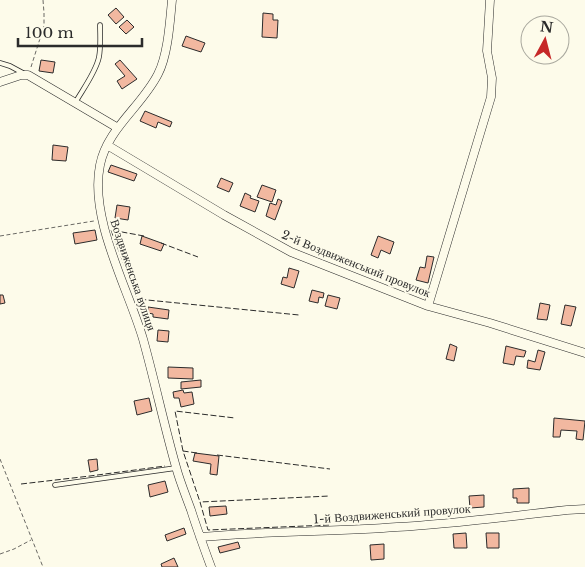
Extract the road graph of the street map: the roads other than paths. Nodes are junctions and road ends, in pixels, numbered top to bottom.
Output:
1 (172, 0) edge
2 (490, 0) edge
3 (100, 25) dead end
4 (0, 63) edge
5 (28, 76) junction
6 (0, 82) edge
7 (75, 103) junction
8 (118, 128) junction
9 (107, 146) junction
10 (428, 306) junction
11 (585, 353) edge
12 (176, 468) junction
13 (55, 485) dead end
14 (585, 509) edge
15 (200, 537) junction
16 (209, 566) edge

1 - 8 street, Воздвиженська вулиця
2 - 10 street
3 - 7 lane
4 - 5 lane
5 - 6 street
5 - 7 street
7 - 8 street
8 - 9 street, Воздвиженська вулиця
9 - 10 street, 2-й Воздвиженський провулок
9 - 12 street, Воздвиженська вулиця
10 - 11 street, 2-й Воздвиженський провулок
12 - 13 lane
12 - 15 street, Воздвиженська вулиця
14 - 15 street, 1-й Воздвиженський провулок
15 - 16 street, Воздвиженська вулиця

